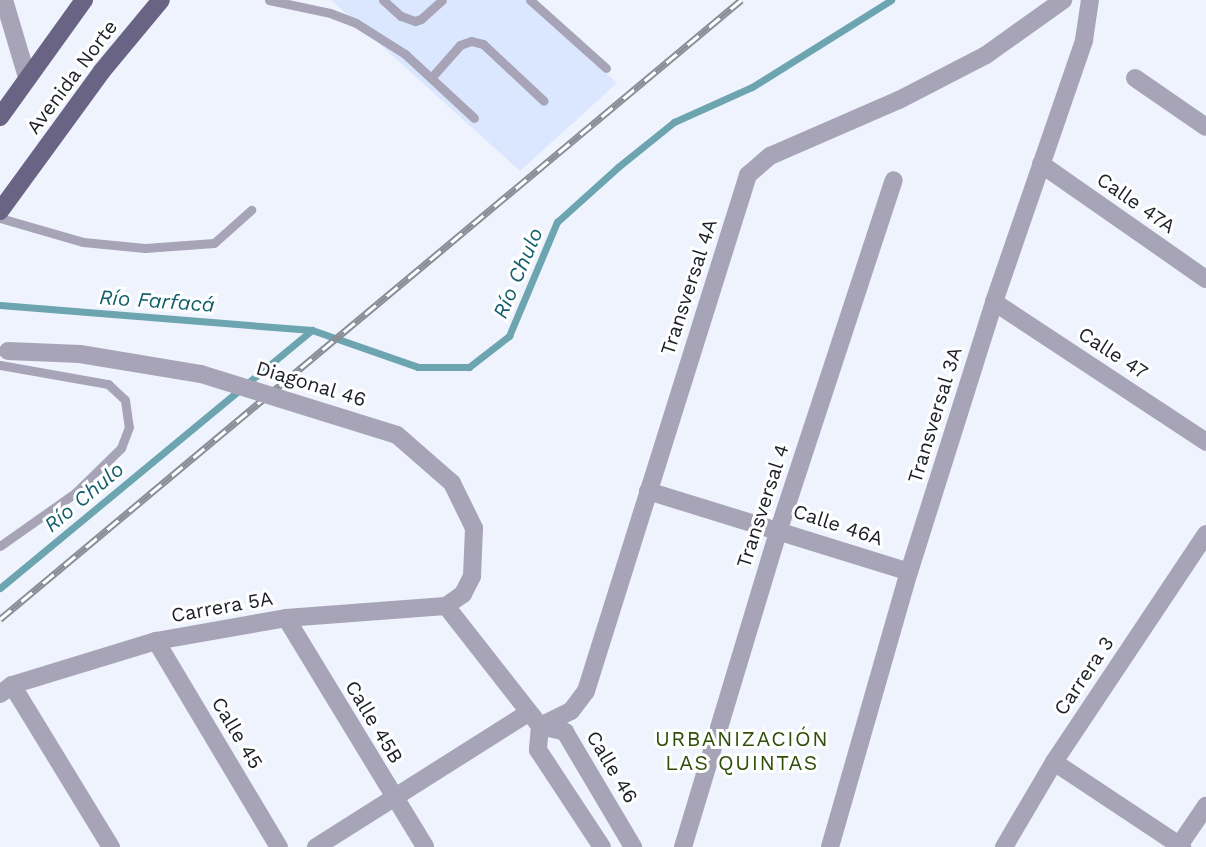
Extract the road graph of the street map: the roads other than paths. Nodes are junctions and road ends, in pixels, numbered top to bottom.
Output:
1 (4, 0) edge
2 (84, 0) edge
3 (161, 0) edge
4 (269, 0) edge
5 (383, 0) edge
6 (442, 0) edge
7 (530, 0) edge
8 (1090, 0) edge
9 (1059, 3) edge
10 (606, 68) dead end
11 (27, 77) junction
12 (431, 78) junction
13 (1135, 78) dead end
14 (544, 102) dead end
15 (0, 117) edge
16 (474, 118) dead end
17 (1206, 127) edge
18 (1041, 164) junction
19 (894, 180) dead end
20 (251, 210) dead end
21 (0, 211) edge
22 (0, 218) edge
23 (1206, 279) edge
24 (994, 302) junction
25 (3, 355) edge
26 (1206, 442) edge
27 (648, 491) junction
28 (778, 529) junction
29 (1206, 534) edge
30 (0, 546) edge
31 (909, 572) junction
32 (446, 606) junction
33 (286, 618) junction
34 (156, 641) junction
35 (6, 689) edge
36 (534, 719) junction
37 (1054, 762) junction
38 (392, 796) junction
39 (1206, 806) edge
40 (1180, 846) edge
41 (111, 847) edge
42 (279, 847) edge
43 (316, 847) edge
44 (425, 847) edge
45 (602, 847) edge
46 (633, 847) edge
47 (683, 847) edge
48 (830, 847) edge
49 (1004, 847) edge

1 - 11 street
2 - 11 main road, Avenida Norte
3 - 21 main road, Avenida Norte
4 - 12 lane
5 - 6 lane
7 - 10 lane
8 - 18 street, Transversal 3A
9 - 27 street, Transversal 4A
11 - 15 main road, Avenida Norte
12 - 14 lane
12 - 16 lane
13 - 17 street
18 - 23 street, Calle 47A
18 - 24 street, Transversal 3A
19 - 28 street, Transversal 4
20 - 22 lane
24 - 26 street, Calle 47
24 - 31 street, Transversal 3A
25 - 30 lane, Diagonal 46
25 - 32 street, Diagonal 46, bridge
27 - 28 street, Calle 46A
27 - 36 street, Transversal 4A
28 - 31 street, Calle 46A
28 - 47 street, Transversal 4
29 - 37 street, Carrera 3
31 - 48 street, Transversal 3A
32 - 33 street, Carrera 5A
32 - 36 street
33 - 34 street, Carrera 5A
33 - 38 street, Calle 45B
34 - 35 street, Carrera 5A
34 - 42 street, Calle 45
35 - 41 street
36 - 38 street, Transversal 4A
36 - 45 street
36 - 46 street, Calle 46
37 - 40 street
37 - 49 street, Carrera 3
38 - 43 street, Transversal 4A
38 - 44 street, Calle 45B
39 - 40 street

